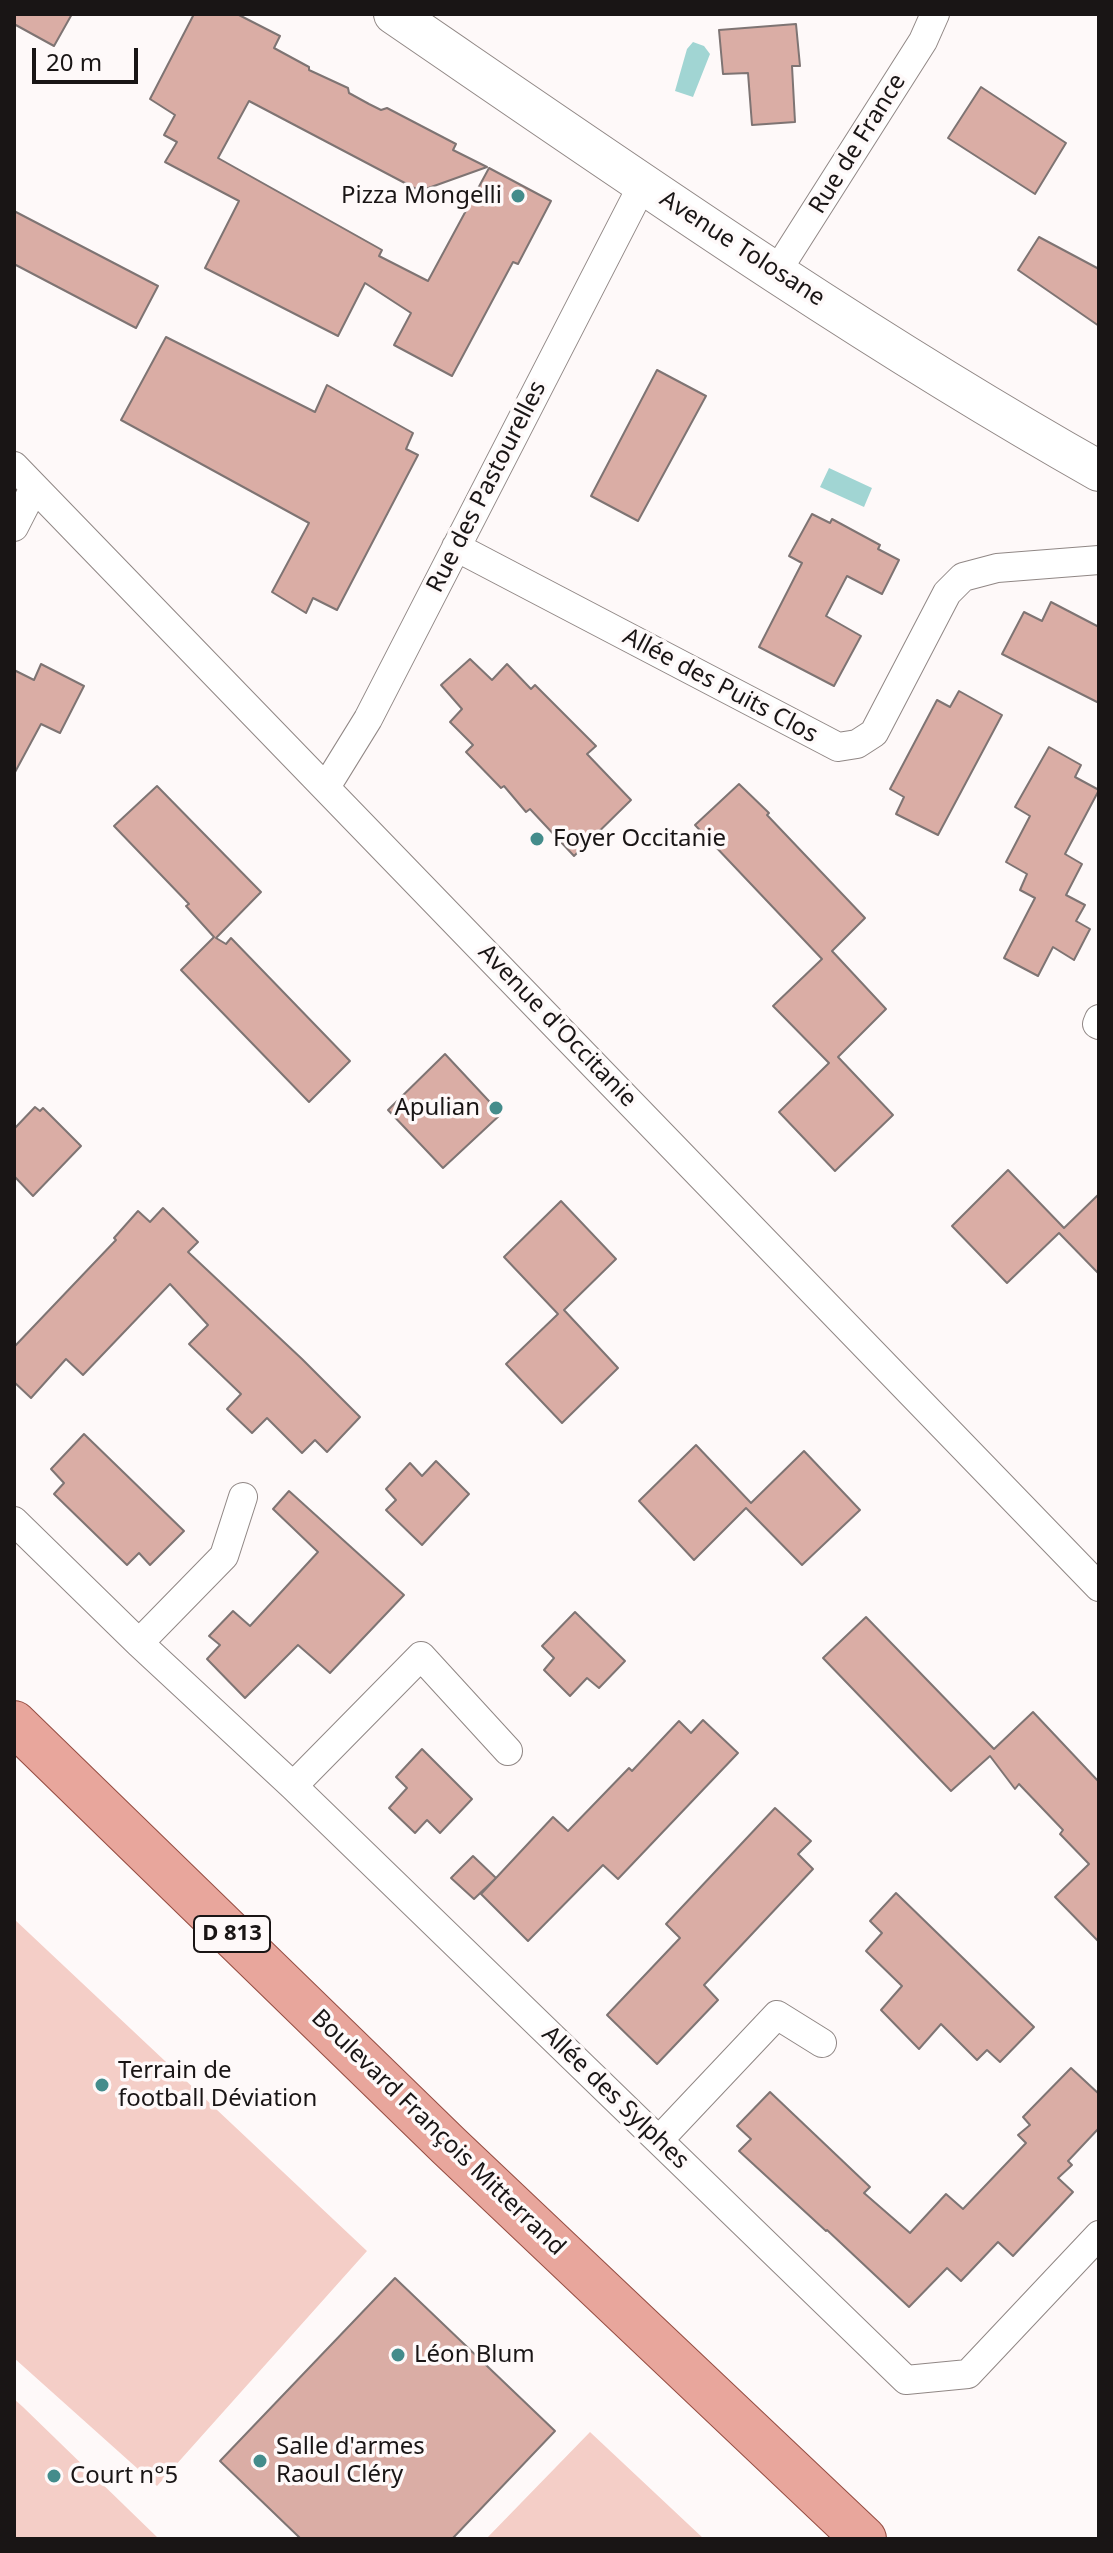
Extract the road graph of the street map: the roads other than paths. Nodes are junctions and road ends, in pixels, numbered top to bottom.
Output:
1 (394, 14) edge
2 (935, 14) edge
3 (643, 184) junction
4 (777, 271) junction
5 (14, 466) edge
6 (1099, 471) edge
7 (34, 488) junction
8 (14, 527) edge
9 (456, 547) junction
10 (1099, 560) edge
11 (326, 787) junction
12 (1099, 1019) edge
13 (1099, 1025) edge
14 (243, 1497) dead end
15 (14, 1521) edge
16 (1099, 1587) edge
17 (139, 1643) junction
18 (14, 1723) edge
19 (508, 1751) dead end
20 (293, 1786) junction
21 (822, 2043) dead end
22 (659, 2140) junction
23 (1099, 2235) edge
24 (864, 2539) edge

1 - 3 main road, Avenue Tolosane
2 - 4 street, Rue de France
3 - 4 main road, Avenue Tolosane
3 - 9 street, Rue des Pastourelles
4 - 6 main road, Avenue Tolosane
5 - 7 street, Avenue d'Occitanie
7 - 8 street
7 - 11 street, Avenue d'Occitanie
9 - 10 street, Allée des Puits Clos
9 - 11 street, Rue des Pastourelles
11 - 16 street, Avenue d'Occitanie
12 - 13 street
14 - 17 street
15 - 17 street, Allée des Sylphes
17 - 20 street, Allée des Sylphes
18 - 24 main road, Boulevard François Mitterrand / D 813
19 - 20 street
20 - 22 street, Allée des Sylphes
21 - 22 street
22 - 23 street, Allée des Sylphes

